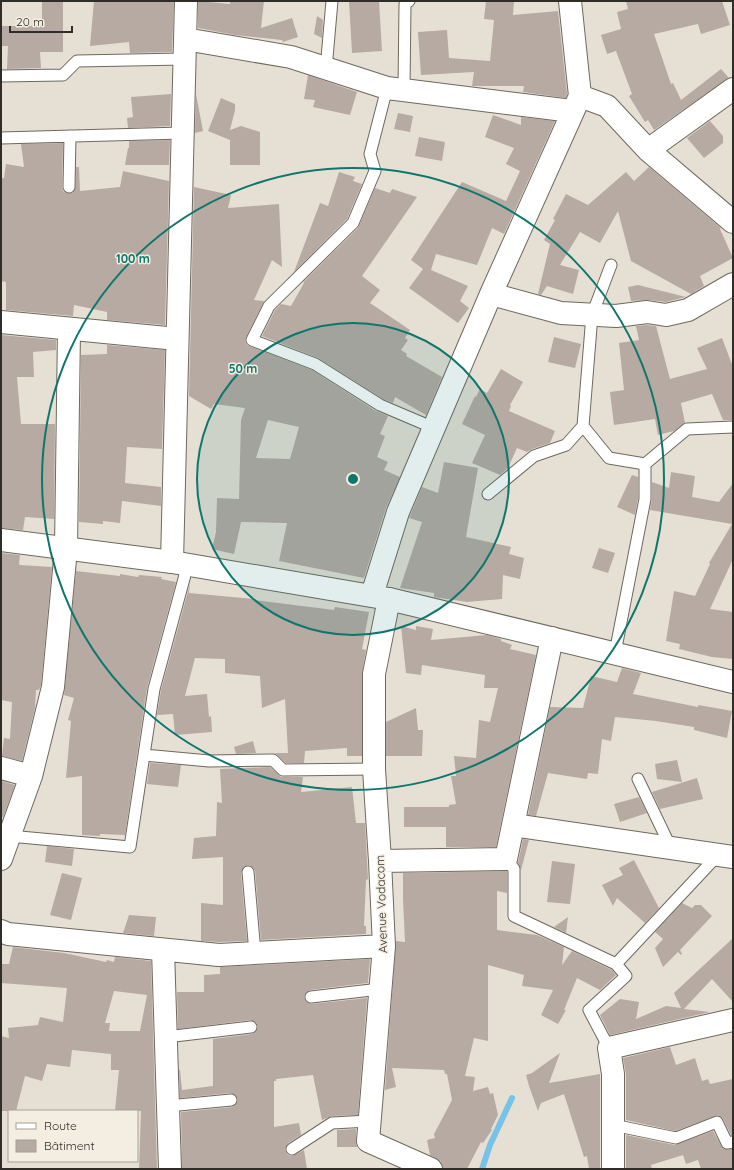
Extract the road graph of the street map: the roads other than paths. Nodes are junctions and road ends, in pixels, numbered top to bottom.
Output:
1 (186, 1) edge
2 (332, 1) edge
3 (409, 1) edge
4 (570, 1) edge
5 (185, 49) junction
6 (326, 69) junction
7 (1, 76) edge
8 (395, 89) junction
9 (733, 89) edge
10 (576, 103) junction
11 (182, 133) junction
12 (70, 136) junction
13 (1, 138) edge
14 (648, 150) junction
15 (69, 187) dead end
16 (733, 222) edge
17 (611, 265) dead end
18 (733, 284) edge
19 (491, 294) junction
20 (592, 315) junction
21 (1, 322) edge
22 (68, 329) junction
23 (177, 340) junction
24 (583, 426) junction
25 (733, 427) edge
26 (434, 428) junction
27 (645, 464) junction
28 (488, 494) dead end
29 (1, 540) edge
30 (66, 549) junction
31 (180, 563) junction
32 (380, 597) junction
33 (552, 638) junction
34 (615, 653) junction
35 (733, 682) edge
36 (144, 754) junction
37 (1, 768) edge
38 (374, 769) junction
39 (31, 776) junction
40 (638, 779) dead end
41 (513, 825) junction
42 (9, 836) junction
43 (672, 848) junction
44 (725, 856) edge
45 (1, 859) edge
46 (506, 859) junction
47 (380, 861) junction
48 (248, 872) dead end
49 (1, 931) edge
50 (384, 946) junction
51 (163, 950) junction
52 (255, 953) junction
53 (616, 964) junction
54 (380, 989) junction
55 (311, 997) dead end
56 (733, 1020) edge
57 (251, 1027) dead end
58 (166, 1037) junction
59 (610, 1048) junction
60 (231, 1100) dead end
61 (168, 1106) junction
62 (369, 1121) junction
63 (613, 1125) junction
64 (733, 1142) edge
65 (292, 1149) dead end
66 (170, 1169) edge
67 (431, 1169) edge
68 (613, 1169) edge

1 - 5 street
2 - 6 lane
3 - 8 lane
4 - 10 street
5 - 6 street
5 - 7 lane
5 - 11 street
6 - 8 street
8 - 10 street
8 - 26 lane
9 - 14 street
10 - 14 street
10 - 19 street, Avenue Vodacom
11 - 12 lane
11 - 23 street
12 - 13 lane
12 - 15 lane
14 - 16 street
17 - 20 lane
18 - 20 street
19 - 20 street
19 - 26 street, Avenue Vodacom
20 - 24 lane
21 - 22 street
22 - 23 street
22 - 30 street
23 - 31 street
24 - 27 lane
24 - 28 lane
25 - 27 lane
26 - 32 street, Avenue Vodacom
27 - 34 lane
29 - 30 street
30 - 31 street
30 - 39 street
31 - 32 street
31 - 36 lane
32 - 33 street
32 - 38 street, Avenue Vodacom
33 - 34 street
33 - 41 street
34 - 35 street
36 - 38 lane
36 - 42 lane
37 - 39 street
38 - 47 street, Avenue Vodacom
39 - 42 street
40 - 43 lane
41 - 43 street
41 - 46 street
42 - 45 street
43 - 44 street
44 - 53 lane
46 - 47 street
46 - 53 lane
47 - 50 street, Avenue Vodacom
48 - 52 lane
49 - 51 street
50 - 52 street
50 - 54 street, Avenue Vodacom
51 - 52 street
51 - 58 street
53 - 59 lane
54 - 55 lane
54 - 62 street, Avenue Vodacom
56 - 59 street
57 - 58 lane
58 - 61 street
59 - 63 street
60 - 61 lane
61 - 66 street
62 - 65 lane
62 - 67 street, Avenue Vodacom
63 - 64 lane
63 - 68 street

